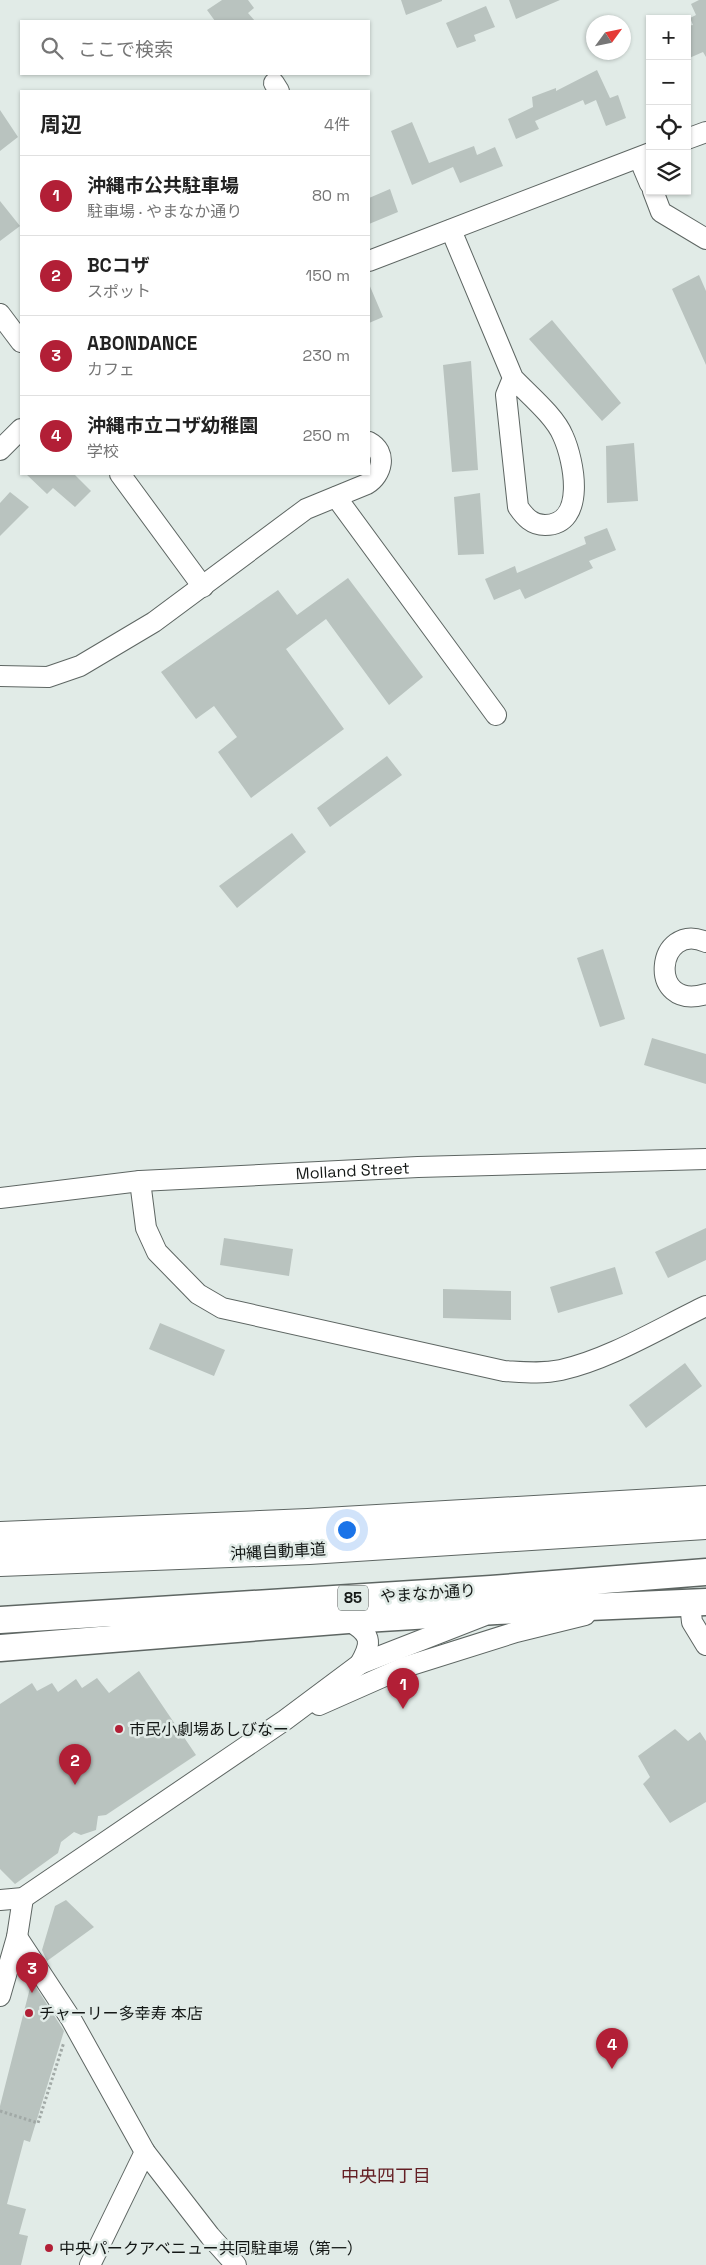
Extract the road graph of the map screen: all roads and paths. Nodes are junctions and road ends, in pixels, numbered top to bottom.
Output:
1 (706, 132) edge
2 (691, 138) edge
3 (644, 156) edge
4 (655, 195) edge
5 (451, 230) junction
6 (706, 239) edge
7 (370, 261) edge
8 (0, 314) edge
9 (20, 341) edge
10 (513, 378) junction
11 (20, 430) edge
12 (370, 443) edge
13 (0, 450) edge
14 (121, 475) edge
15 (336, 497) junction
16 (203, 587) junction
17 (0, 676) edge
18 (496, 715) dead end
19 (706, 942) edge
20 (706, 994) edge
21 (706, 1159) edge
22 (140, 1180) junction
23 (0, 1198) edge
24 (706, 1306) edge
25 (706, 1500) edge
26 (706, 1525) edge
27 (0, 1536) edge
28 (0, 1562) edge
29 (706, 1572) edge
30 (548, 1584) junction
31 (414, 1594) junction
32 (698, 1603) edge
33 (512, 1614) junction
34 (0, 1620) edge
35 (348, 1620) junction
36 (706, 1645) edge
37 (0, 1648) edge
38 (360, 1664) junction
39 (285, 1720) junction
40 (23, 1898) junction
41 (0, 1900) edge
42 (17, 1937) junction
43 (0, 1996) edge
44 (71, 2019) junction
45 (0, 2112) edge
46 (144, 2152) junction
47 (90, 2265) edge
48 (236, 2265) edge

1 - 2 street
3 - 5 street
4 - 6 street
5 - 7 street
5 - 10 street
8 - 9 street
10 - 10 street
11 - 13 street
12 - 15 street
14 - 16 street
15 - 16 street
15 - 18 street
16 - 17 street
19 - 20 street
21 - 22 street, Molland Street
22 - 23 street, Molland Street
22 - 24 street
25 - 27 highway, 沖縄自動車道
26 - 28 highway, 沖縄自動車道
29 - 30 main road, やまなか通り / 85
30 - 31 main road, やまなか通り / 85
30 - 33 street
31 - 33 street
31 - 34 main road, やまなか通り / 85
32 - 33 main road, やまなか通り / 85
32 - 36 street
33 - 35 main road, やまなか通り / 85
33 - 38 street
33 - 39 street
35 - 37 main road, やまなか通り / 85
35 - 38 street
38 - 39 street
39 - 40 street
40 - 41 street
40 - 42 street
42 - 43 street
42 - 44 street
44 - 45 path
44 - 46 street
46 - 47 street
46 - 48 street

